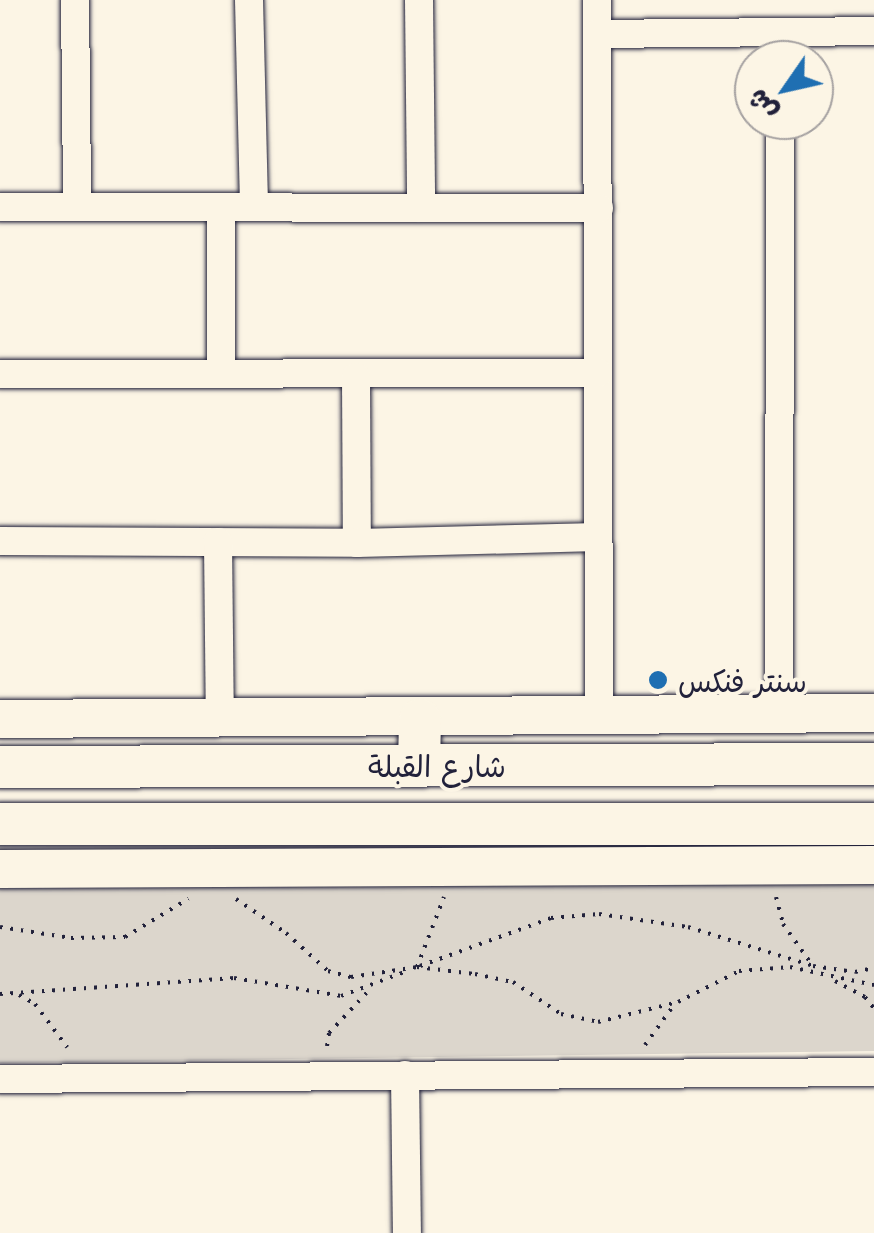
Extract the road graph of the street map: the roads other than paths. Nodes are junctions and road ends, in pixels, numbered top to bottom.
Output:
1 (75, 0) edge
2 (249, 0) edge
3 (420, 0) edge
4 (597, 0) edge
5 (874, 31) edge
6 (598, 34) junction
7 (818, 40) edge
8 (734, 43) edge
9 (780, 140) edge
10 (0, 207) edge
11 (77, 207) junction
12 (221, 207) junction
13 (254, 208) junction
14 (421, 208) junction
15 (599, 208) junction
16 (598, 373) junction
17 (0, 374) edge
18 (221, 374) junction
19 (356, 376) junction
20 (598, 537) junction
21 (0, 541) edge
22 (218, 542) junction
23 (356, 543) junction
24 (874, 713) edge
25 (599, 714) junction
26 (778, 714) junction
27 (0, 719) edge
28 (220, 720) junction
29 (420, 720) junction
30 (874, 764) edge
31 (420, 765) junction
32 (0, 767) edge
33 (0, 824) edge
34 (874, 824) edge
35 (402, 825) junction
36 (874, 866) edge
37 (402, 868) junction
38 (0, 869) edge
39 (874, 1072) edge
40 (405, 1076) junction
41 (0, 1078) edge
42 (407, 1233) edge

1 - 11 street
2 - 13 street
3 - 14 street
4 - 6 street
5 - 7 street
6 - 8 street
6 - 15 street
9 - 26 street
10 - 11 street
11 - 12 street
12 - 13 street
12 - 18 street
13 - 14 street
14 - 15 street
15 - 16 street
16 - 19 street
16 - 20 street
17 - 18 street
18 - 19 street
19 - 23 street
20 - 23 street
20 - 25 street
21 - 22 street
22 - 23 street
22 - 28 street
24 - 26 street
25 - 26 street
25 - 29 street
27 - 28 street
28 - 29 street
29 - 31 main road
30 - 31 main road, شارع القبلة
31 - 32 main road, شارع القبلة
33 - 35 main road, شارع القبلة
34 - 35 main road, شارع القبلة
35 - 37 street
36 - 37 street
37 - 38 street
39 - 40 street
40 - 41 street
40 - 42 street

